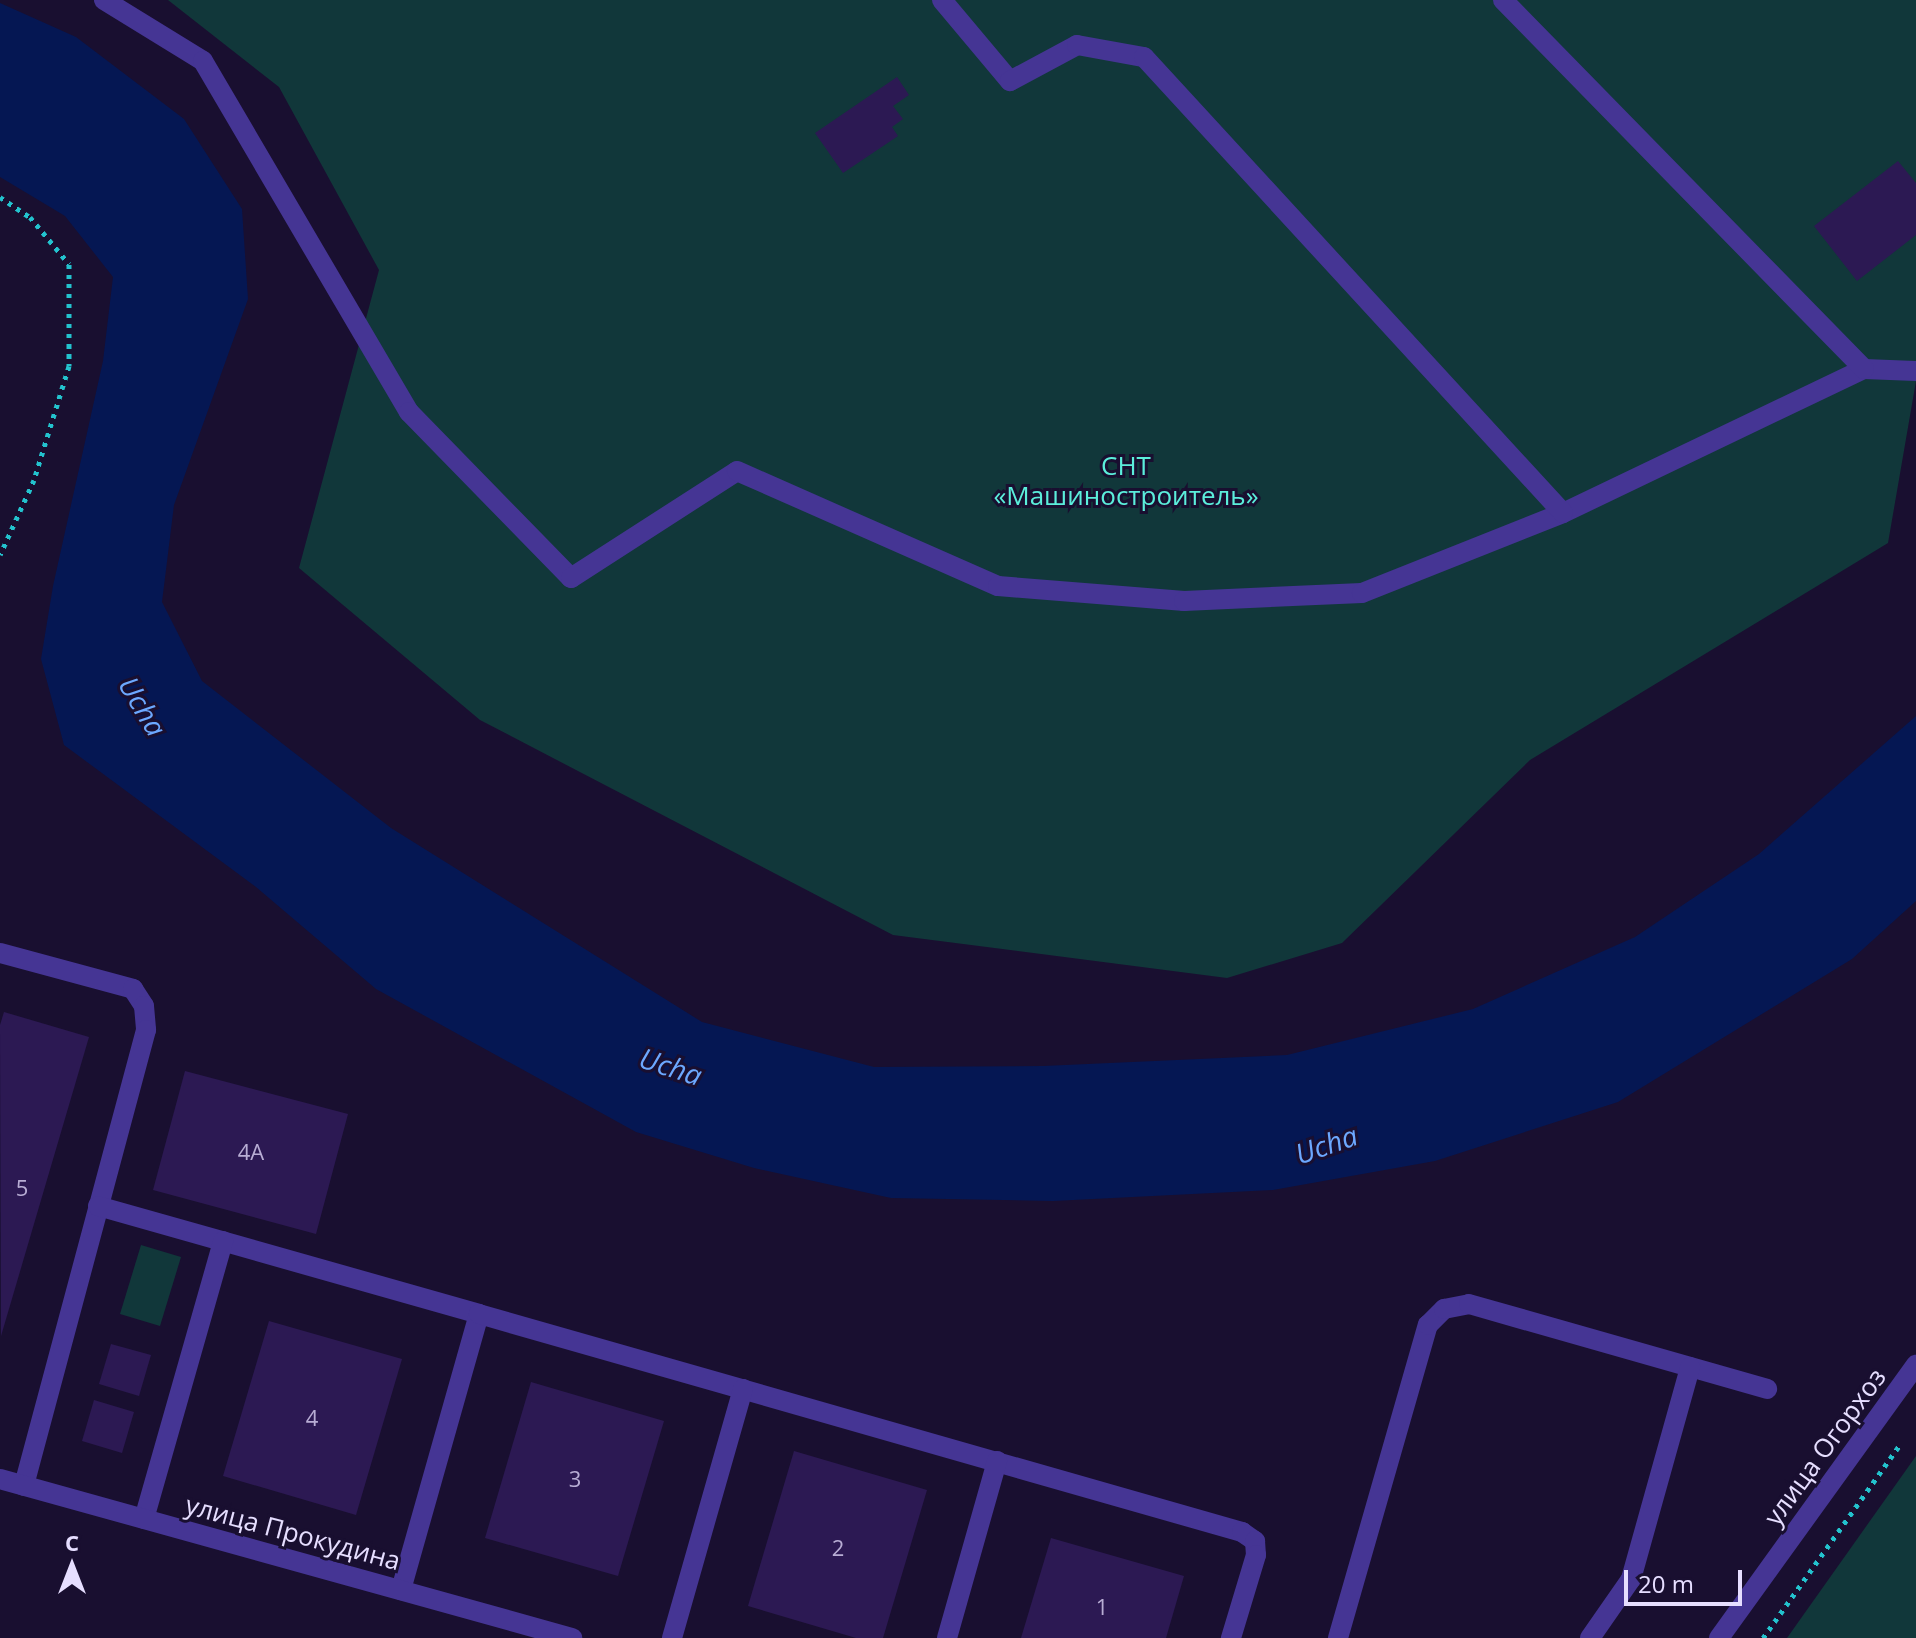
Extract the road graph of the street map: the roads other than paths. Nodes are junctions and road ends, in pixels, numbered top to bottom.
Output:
1 (104, 0) edge
2 (942, 0) edge
3 (1503, 0) edge
4 (1864, 369) junction
5 (1916, 371) edge
6 (1563, 513) junction
7 (0, 953) edge
8 (98, 1206) junction
9 (223, 1241) junction
10 (479, 1314) junction
11 (1916, 1365) edge
12 (1690, 1367) junction
13 (743, 1389) junction
14 (1767, 1389) dead end
15 (997, 1461) junction
16 (0, 1479) edge
17 (24, 1486) junction
18 (144, 1519) junction
19 (401, 1590) junction
20 (572, 1638) edge
21 (672, 1638) edge
22 (947, 1638) edge
23 (1231, 1638) edge
24 (1338, 1638) edge
25 (1590, 1638) edge
26 (1719, 1638) edge

1 - 6 street
2 - 6 street
3 - 4 street
4 - 5 street
4 - 6 street
7 - 8 street
8 - 9 street
8 - 17 street
9 - 10 street
9 - 18 street
10 - 13 street
10 - 19 street
11 - 26 street, улица Огорхоз
12 - 14 street
12 - 24 street
12 - 25 street
13 - 15 street
13 - 21 street
15 - 22 street
15 - 23 street
16 - 17 street, улица Прокудина
17 - 18 street, улица Прокудина
18 - 19 street, улица Прокудина
19 - 20 street, улица Прокудина

